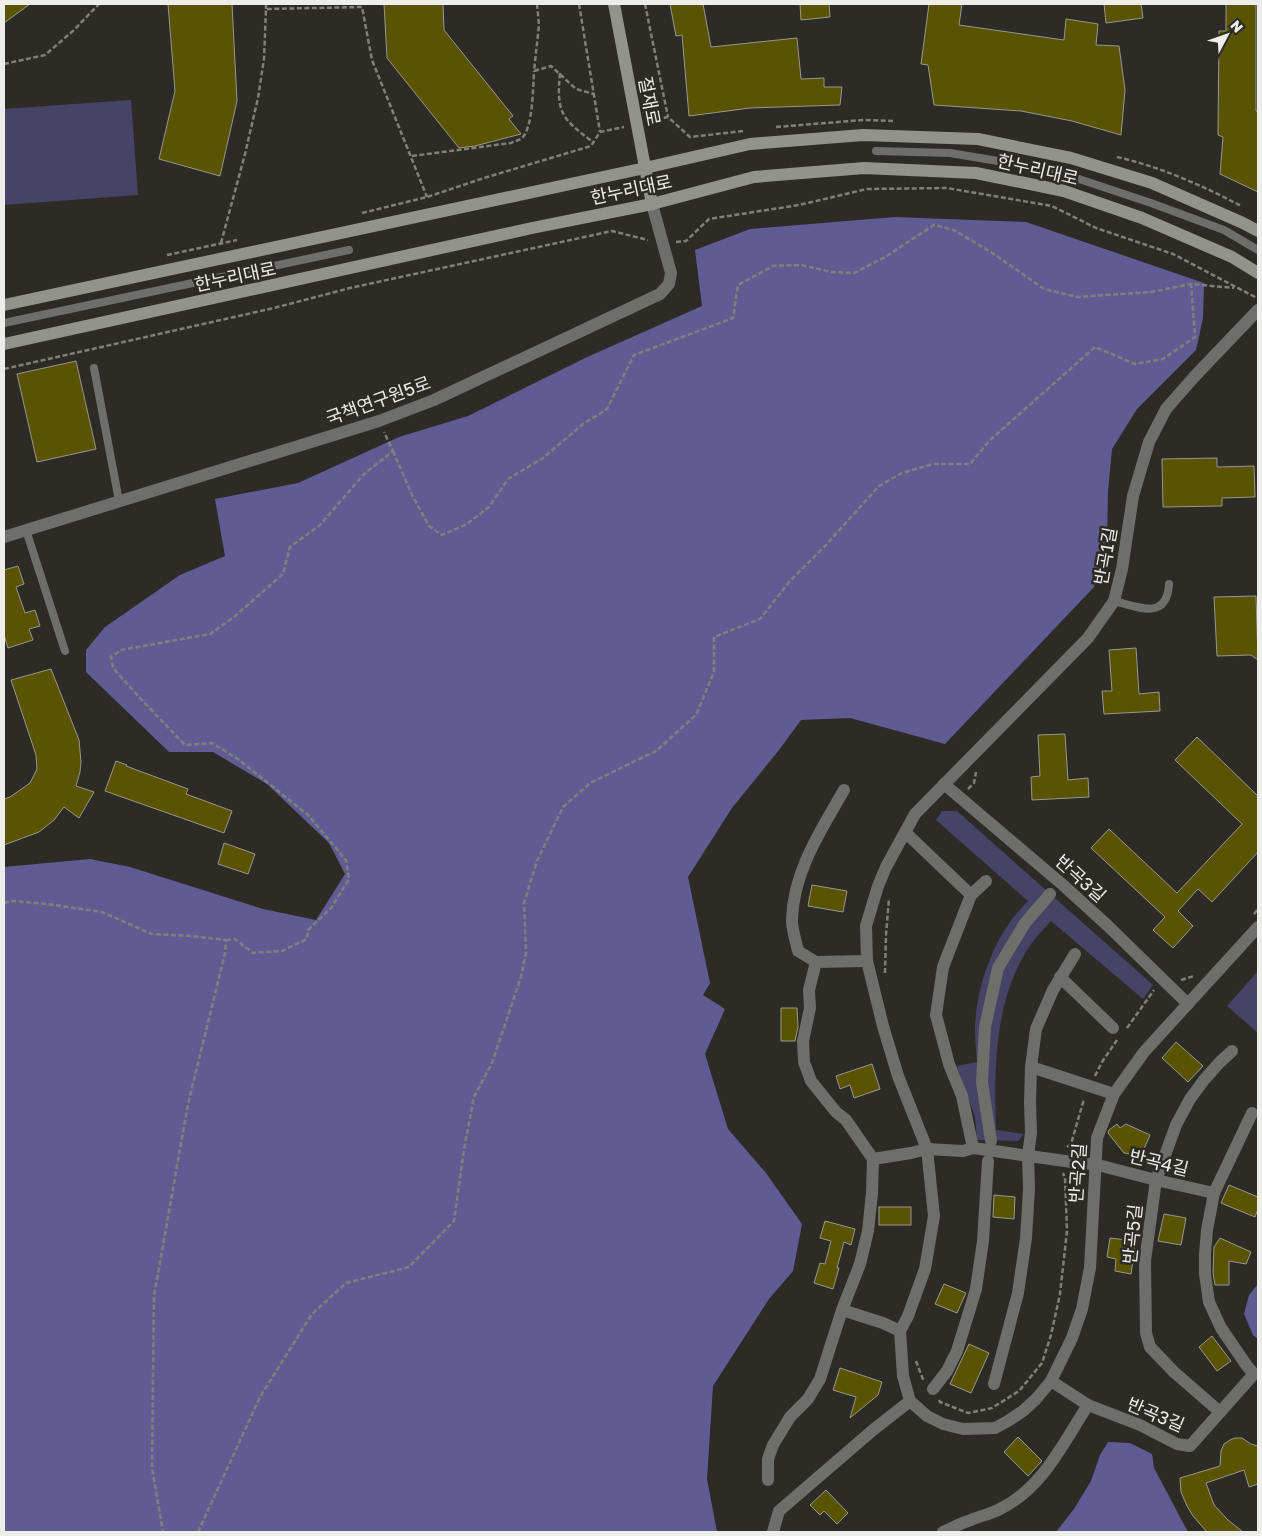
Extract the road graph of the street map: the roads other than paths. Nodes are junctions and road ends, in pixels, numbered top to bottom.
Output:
1 (614, 4) edge
2 (876, 151) dead end
3 (645, 168) junction
4 (652, 204) junction
5 (1258, 232) edge
6 (349, 250) dead end
7 (1258, 250) edge
8 (1258, 273) edge
9 (4, 305) edge
10 (1258, 310) edge
11 (4, 323) edge
12 (4, 344) edge
13 (94, 368) dead end
14 (119, 501) junction
15 (26, 530) junction
16 (4, 537) edge
17 (1169, 584) dead end
18 (1114, 601) junction
19 (65, 651) dead end
20 (944, 784) junction
21 (844, 790) dead end
22 (906, 833) junction
23 (986, 882) dead end
24 (1050, 894) dead end
25 (971, 895) junction
26 (1258, 927) edge
27 (1075, 954) dead end
28 (867, 961) junction
29 (816, 962) junction
30 (1060, 977) junction
31 (1188, 1004) junction
32 (1113, 1028) dead end
33 (1232, 1052) dead end
34 (1031, 1067) junction
35 (1114, 1094) junction
36 (1252, 1112) dead end
37 (990, 1141) dead end
38 (973, 1148) junction
39 (927, 1149) junction
40 (1028, 1155) junction
41 (873, 1159) junction
42 (988, 1161) dead end
43 (1094, 1164) junction
44 (1156, 1180) junction
45 (1214, 1193) junction
46 (842, 1310) junction
47 (900, 1331) junction
48 (1256, 1375) edge
49 (1051, 1381) junction
50 (994, 1384) dead end
51 (933, 1389) dead end
52 (910, 1401) junction
53 (1088, 1405) junction
54 (1220, 1412) junction
55 (768, 1480) dead end
56 (773, 1532) edge
57 (943, 1532) edge

1 - 3 street, 절재로
2 - 7 lane
3 - 4 street, 절재로
3 - 5 street, 한누리대로
3 - 9 street, 한누리대로
4 - 8 street, 한누리대로
4 - 12 street, 한누리대로
4 - 14 street, 국책연구원5로
6 - 11 lane
10 - 18 street, 반곡1길
13 - 14 lane
14 - 15 street, 국책연구원5로
15 - 16 street, 국책연구원5로
15 - 19 lane
17 - 18 lane
18 - 20 street, 반곡1길
20 - 22 street, 반곡1길
20 - 31 street, 반곡3길
21 - 29 street
22 - 25 street
22 - 28 street, 반곡1길
23 - 25 street
24 - 37 street
25 - 38 street
26 - 31 street, 반곡2길
27 - 30 street
28 - 29 street
28 - 39 street, 반곡1길
29 - 41 street
30 - 32 street
30 - 34 street
31 - 35 street, 반곡2길
33 - 44 street, 반곡5길
34 - 35 street
34 - 40 street
35 - 43 street, 반곡2길
36 - 45 street, 반곡3길
38 - 39 street, 반곡4길
38 - 40 street, 반곡4길
39 - 41 street, 반곡4길
39 - 47 street, 반곡1길
40 - 43 street, 반곡4길
40 - 50 street
41 - 46 street
42 - 51 street
43 - 44 street, 반곡4길
43 - 49 street, 반곡2길
44 - 45 street, 반곡4길
44 - 54 street, 반곡5길
45 - 48 street, 반곡3길
46 - 47 street
46 - 55 street
47 - 52 street
48 - 54 street, 반곡3길
49 - 52 street, 반곡2길
49 - 53 street, 반곡3길
52 - 56 street
53 - 54 street, 반곡3길
53 - 57 street

